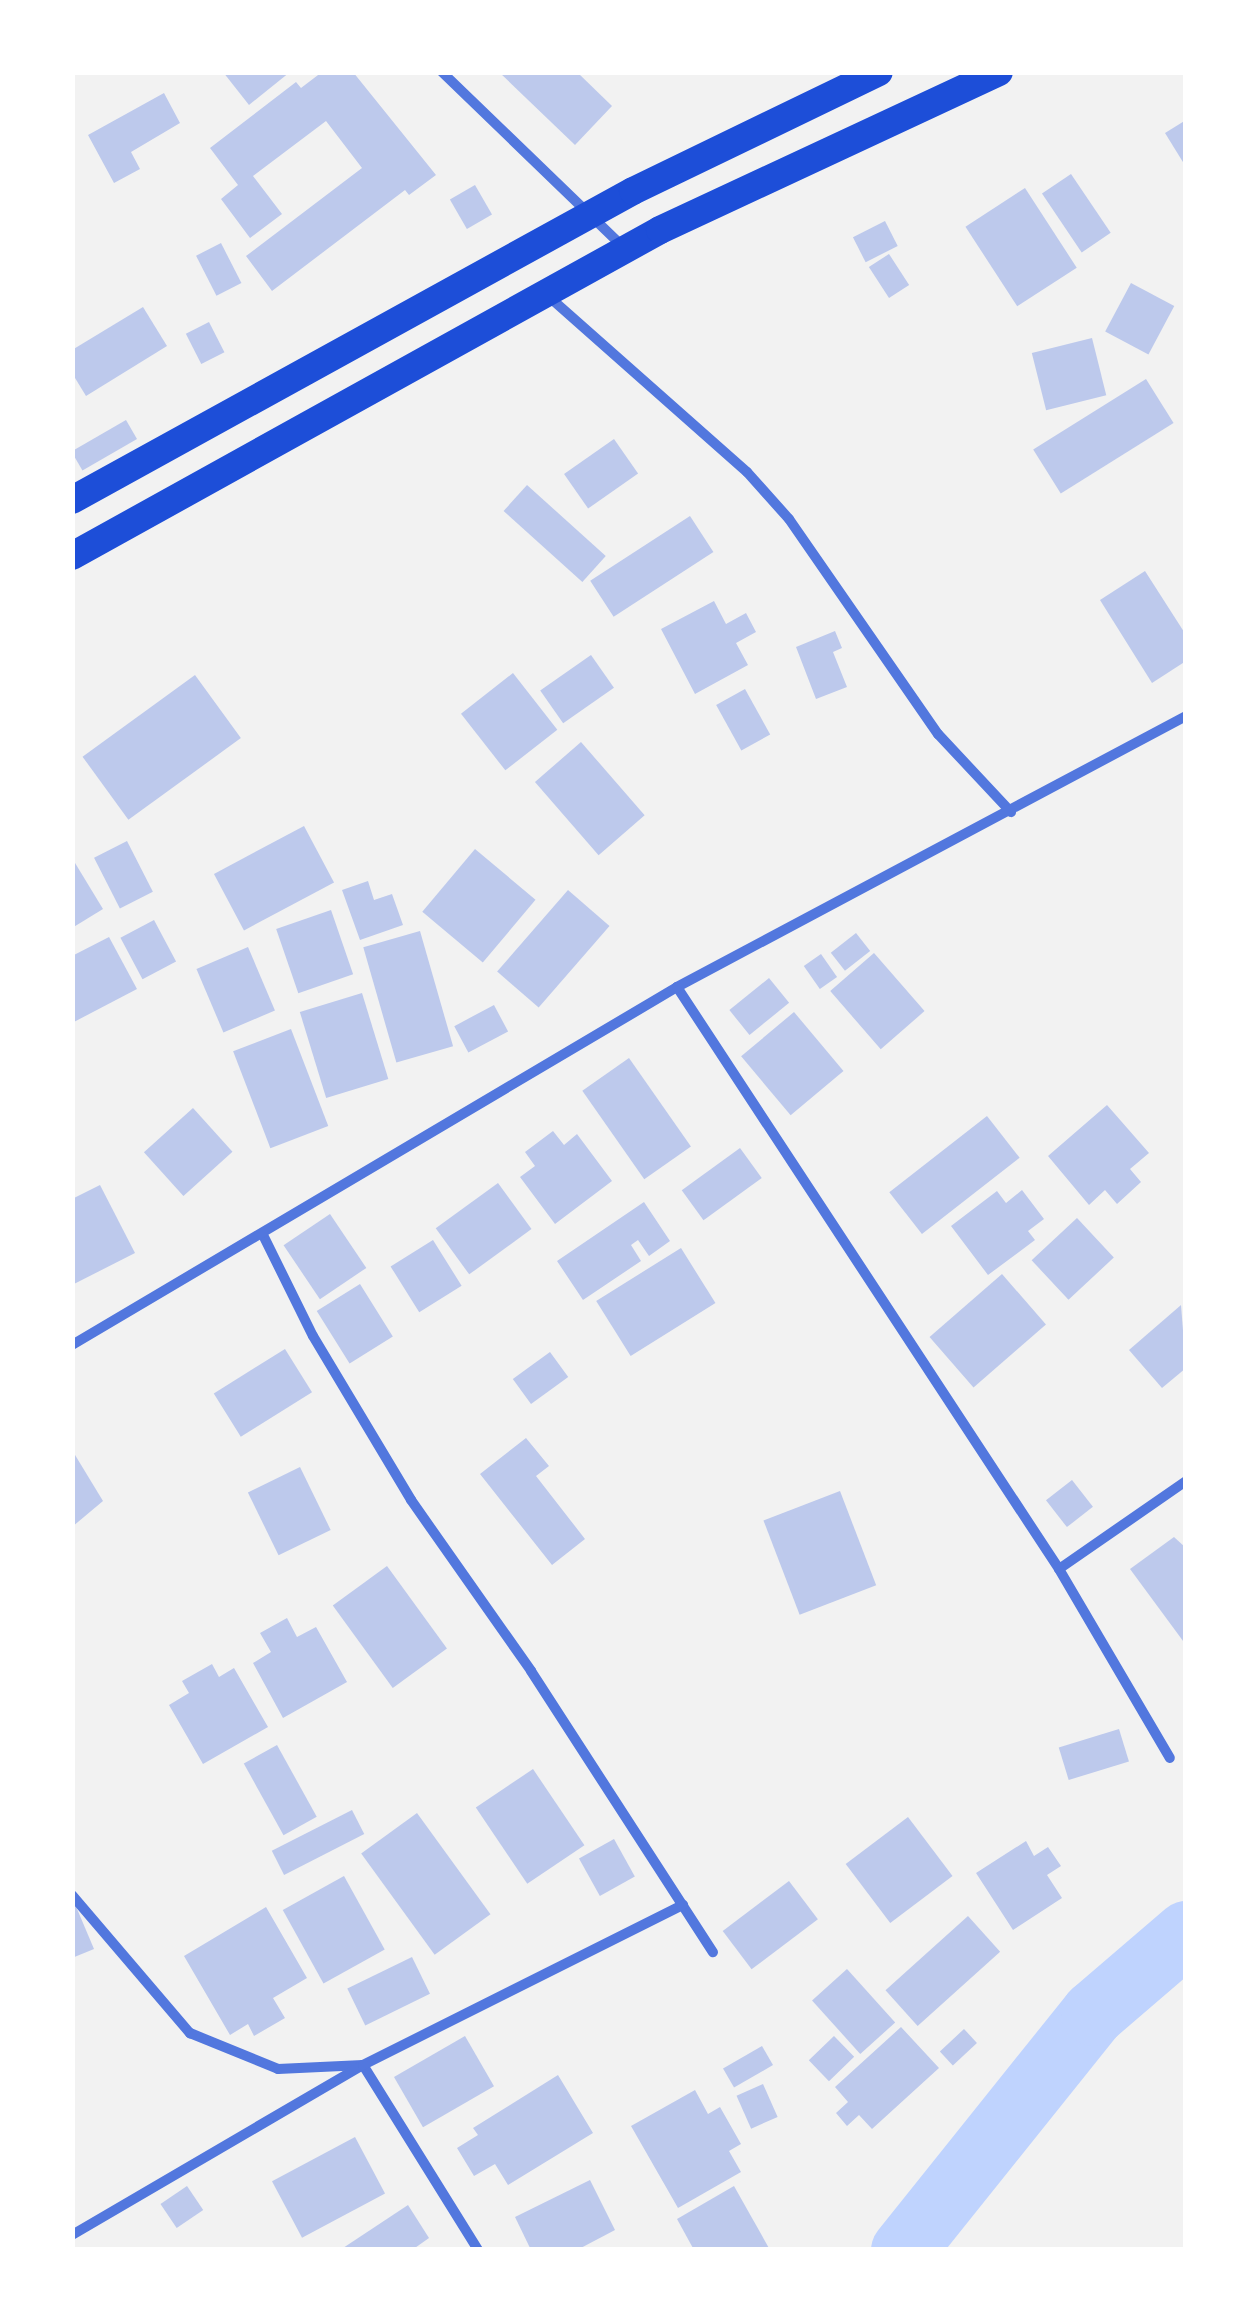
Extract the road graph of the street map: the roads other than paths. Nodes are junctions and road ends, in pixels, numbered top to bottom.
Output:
1 (442, 72) edge
2 (879, 72) edge
3 (999, 72) edge
4 (594, 213) junction
5 (624, 249) junction
6 (544, 292) junction
7 (72, 500) edge
8 (72, 556) edge
9 (1186, 716) edge
10 (1012, 812) junction
11 (678, 987) junction
12 (264, 1238) junction
13 (72, 1345) edge
14 (1186, 1482) edge
15 (1058, 1569) junction
16 (1170, 1758) dead end
17 (72, 1895) edge
18 (682, 1905) junction
19 (713, 1952) dead end
20 (362, 2066) junction
21 (72, 2235) edge
22 (478, 2250) edge

1 - 4 street
2 - 4 highway
3 - 5 highway
4 - 5 street
4 - 7 highway
5 - 6 highway
6 - 8 highway
6 - 10 street
9 - 10 street
10 - 11 street
11 - 12 street
11 - 15 street
12 - 13 street
12 - 18 street
14 - 15 street
15 - 16 street
17 - 20 street
18 - 19 street
18 - 20 street
20 - 21 street
20 - 22 street

